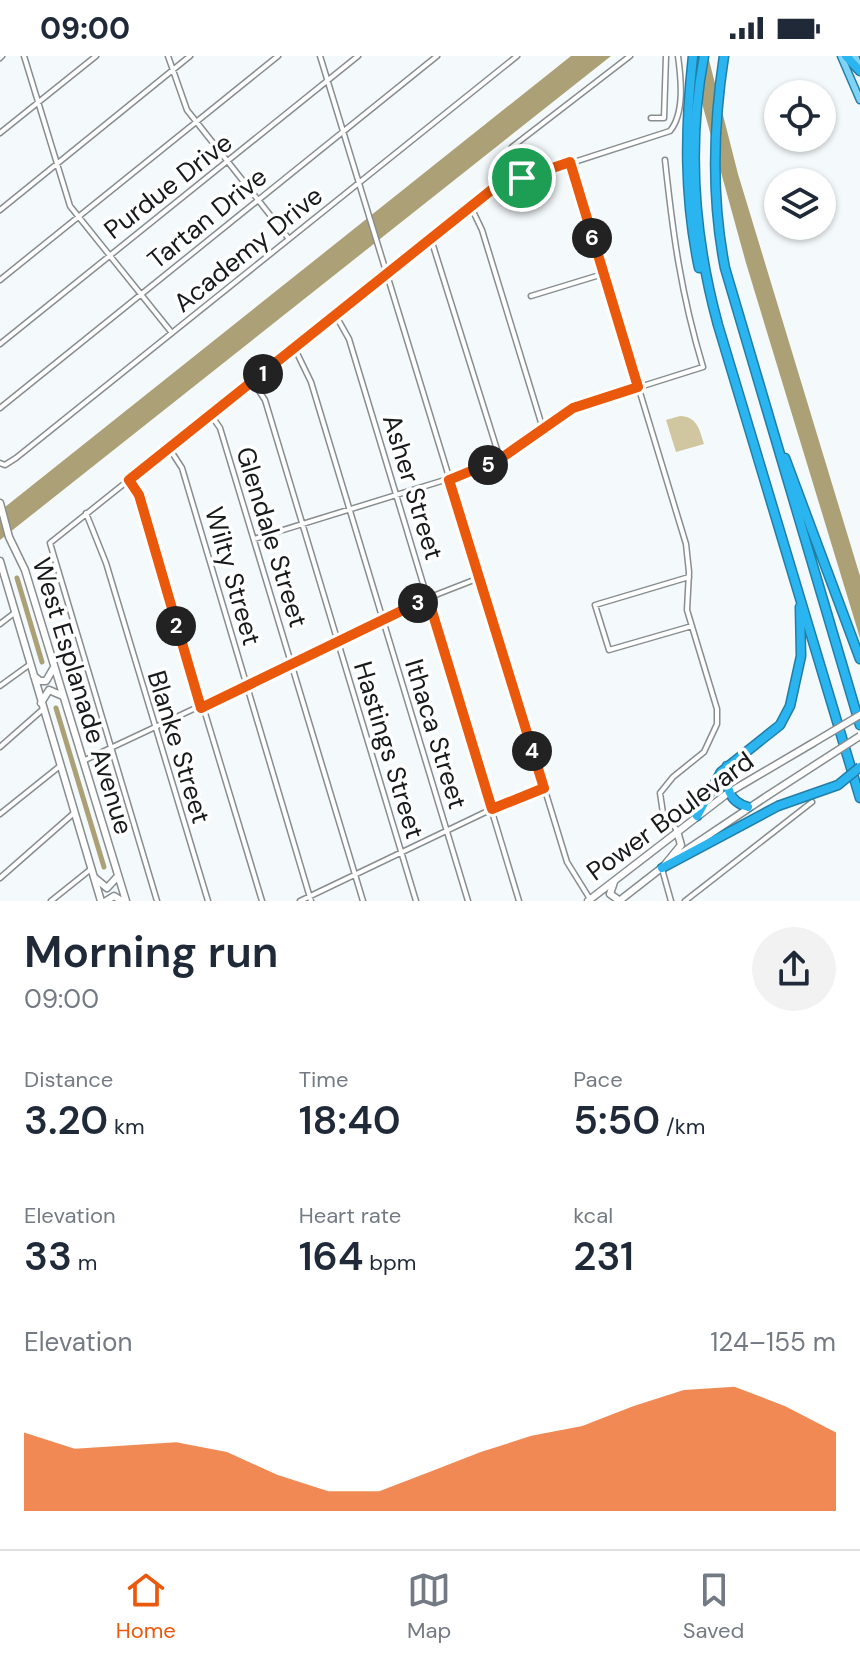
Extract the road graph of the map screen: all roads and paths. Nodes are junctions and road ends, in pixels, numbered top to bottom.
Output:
1 (24, 56) edge
2 (96, 56) edge
3 (168, 56) edge
4 (190, 56) edge
5 (278, 56) edge
6 (320, 56) edge
7 (358, 56) edge
8 (437, 56) edge
9 (517, 56) edge
10 (630, 56) edge
11 (666, 56) edge
12 (678, 56) edge
13 (693, 56) edge
14 (704, 56) edge
15 (724, 56) edge
16 (844, 56) edge
17 (855, 56) edge
18 (860, 69) edge
19 (173, 70) junction
20 (851, 80) junction
21 (328, 81) junction
22 (860, 83) edge
23 (665, 99) junction
24 (679, 100) junction
25 (860, 100) edge
26 (38, 103) junction
27 (651, 118) dead end
28 (196, 123) junction
29 (344, 131) junction
30 (0, 133) edge
31 (512, 147) dead end
32 (665, 160) dead end
33 (570, 162) junction
34 (228, 163) junction
35 (57, 164) junction
36 (359, 182) junction
37 (258, 200) junction
38 (471, 207) junction
39 (0, 210) edge
40 (79, 217) junction
41 (289, 239) junction
42 (431, 239) junction
43 (109, 256) junction
44 (603, 274) junction
45 (387, 275) junction
46 (0, 280) edge
47 (141, 295) junction
48 (531, 296) dead end
49 (336, 316) junction
50 (718, 325) junction
51 (172, 333) junction
52 (0, 344) edge
53 (295, 349) junction
54 (756, 378) junction
55 (253, 382) junction
56 (638, 387) junction
57 (0, 408) edge
58 (211, 415) junction
59 (543, 429) junction
60 (169, 448) junction
61 (500, 459) junction
62 (0, 463) edge
63 (129, 480) junction
64 (449, 480) junction
65 (397, 495) junction
66 (0, 504) edge
67 (349, 510) junction
68 (86, 513) junction
69 (302, 524) junction
70 (254, 539) junction
71 (0, 562) edge
72 (689, 577) junction
73 (479, 578) junction
74 (428, 598) junction
75 (801, 602) junction
76 (13, 614) junction
77 (383, 620) junction
78 (0, 624) edge
79 (692, 626) junction
80 (337, 642) junction
81 (860, 659) edge
82 (54, 663) junction
83 (292, 664) junction
84 (29, 665) junction
85 (32, 673) junction
86 (0, 686) edge
87 (246, 687) junction
88 (65, 699) junction
89 (42, 707) junction
90 (201, 708) junction
91 (860, 715) edge
92 (860, 725) edge
93 (155, 730) junction
94 (860, 736) edge
95 (0, 747) edge
96 (111, 749) junction
97 (83, 761) junction
98 (727, 765) junction
99 (60, 766) junction
100 (860, 767) edge
101 (544, 788) junction
102 (728, 793) junction
103 (860, 798) edge
104 (812, 802) dead end
105 (748, 807) junction
106 (492, 809) junction
107 (74, 813) junction
108 (0, 814) edge
109 (697, 816) junction
110 (446, 830) junction
111 (677, 831) junction
112 (665, 841) junction
113 (401, 852) junction
114 (673, 852) junction
115 (662, 868) junction
116 (92, 872) junction
117 (355, 874) junction
118 (118, 876) junction
119 (0, 878) edge
120 (615, 879) junction
121 (310, 899) edge
122 (589, 900) edge
123 (51, 901) edge
124 (104, 901) edge
125 (124, 901) edge
126 (157, 901) edge
127 (208, 901) edge
128 (262, 901) edge
129 (300, 901) edge
130 (363, 901) edge
131 (416, 901) edge
132 (468, 901) edge
133 (519, 901) edge
134 (620, 901) edge
135 (671, 901) edge
136 (685, 901) edge

1 - 26 street
2 - 26 street
3 - 19 street
4 - 19 street
5 - 28 street
6 - 21 street
7 - 21 street, Purdue Drive
8 - 29 street, Tartan Drive
9 - 36 street, Academy Drive
10 - 31 street
11 - 23 street
12 - 24 street
13 - 50 highway
14 - 50 highway
15 - 54 highway
16 - 18 highway
16 - 20 main road
17 - 18 main road
19 - 28 street
19 - 35 street
20 - 22 main road
20 - 25 main road
21 - 29 street
21 - 34 street, Purdue Drive
23 - 24 street
23 - 27 street
24 - 33 street
26 - 30 street
26 - 35 street
28 - 34 street
28 - 40 street
29 - 36 street
29 - 37 street, Tartan Drive
32 - 56 street
33 - 38 street
33 - 44 street
34 - 37 street
34 - 43 street, Purdue Drive
35 - 39 street
35 - 40 street
36 - 41 street, Academy Drive
36 - 45 street
37 - 41 street
37 - 47 street, Tartan Drive
38 - 42 street
38 - 59 street
40 - 43 street
40 - 46 street
41 - 51 street, Academy Drive
42 - 45 street
42 - 61 street
43 - 47 street
43 - 52 street, Purdue Drive
44 - 48 street
44 - 56 street
45 - 49 street
45 - 64 street
47 - 51 street
47 - 57 street, Tartan Drive
49 - 53 street
49 - 65 street, Asher Street
50 - 75 highway
51 - 62 street, Academy Drive
53 - 55 street
53 - 67 street, Ithaca Street
54 - 81 highway
54 - 92 highway
55 - 58 street
55 - 69 street, Hastings Street
56 - 59 street
56 - 72 street
58 - 60 street
58 - 70 street, Glendale Street
59 - 61 street
60 - 63 street
60 - 87 street, Wilty Street
61 - 64 street
63 - 68 street
63 - 90 street
64 - 65 street
64 - 73 street
65 - 67 street
65 - 74 street, Asher Street
66 - 82 main road, West Esplanade Avenue
67 - 69 street
67 - 77 street, Ithaca Street
68 - 93 street, Blanke Street
68 - 96 street
69 - 70 street
69 - 80 street, Hastings Street
70 - 83 street, Glendale Street
71 - 76 main road, West Esplanade Avenue
72 - 79 street
72 - 79 street
73 - 74 street
73 - 101 street
74 - 77 street
74 - 106 street, Asher Street
75 - 98 highway
75 - 103 highway
76 - 78 street
76 - 84 main road, West Esplanade Avenue
77 - 80 street
77 - 110 street, Ithaca Street
79 - 111 street
80 - 83 street
80 - 113 street, Hastings Street
82 - 85 main road
82 - 88 main road, West Esplanade Avenue
83 - 87 street
83 - 117 street, Glendale Street
84 - 85 main road, West Esplanade Avenue
84 - 86 street
85 - 89 main road, West Esplanade Avenue
87 - 90 street
87 - 121 street, Wilty Street
88 - 89 main road
88 - 97 main road, West Esplanade Avenue
89 - 95 street
89 - 99 main road, West Esplanade Avenue
90 - 93 street
90 - 128 street
91 - 102 main road, Power Boulevard, bridge
93 - 96 street
93 - 127 street, Blanke Street
94 - 105 main road, Power Boulevard, bridge
96 - 97 street
96 - 126 street
97 - 118 main road, West Esplanade Avenue
98 - 102 highway
98 - 109 highway
99 - 107 main road, West Esplanade Avenue
99 - 108 street
100 - 115 highway, bridge
101 - 106 street
101 - 122 street
102 - 105 highway
102 - 109 main road, Power Boulevard
104 - 136 street
105 - 115 main road, Power Boulevard
106 - 110 street
106 - 133 street, Asher Street
107 - 116 main road, West Esplanade Avenue
107 - 119 street
109 - 111 main road, Power Boulevard
110 - 113 street
110 - 132 street, Ithaca Street
111 - 112 main road, Power Boulevard
111 - 114 main road
112 - 114 main road
112 - 120 main road, Power Boulevard
113 - 117 street
113 - 131 street, Hastings Street
114 - 115 main road
115 - 134 main road, Power Boulevard
115 - 135 street
116 - 118 main road
116 - 123 street
116 - 124 main road, West Esplanade Avenue
117 - 121 street
117 - 130 street, Glendale Street
118 - 125 main road, West Esplanade Avenue
120 - 122 main road, Power Boulevard
120 - 134 main road
121 - 129 street
124 - 125 main road

